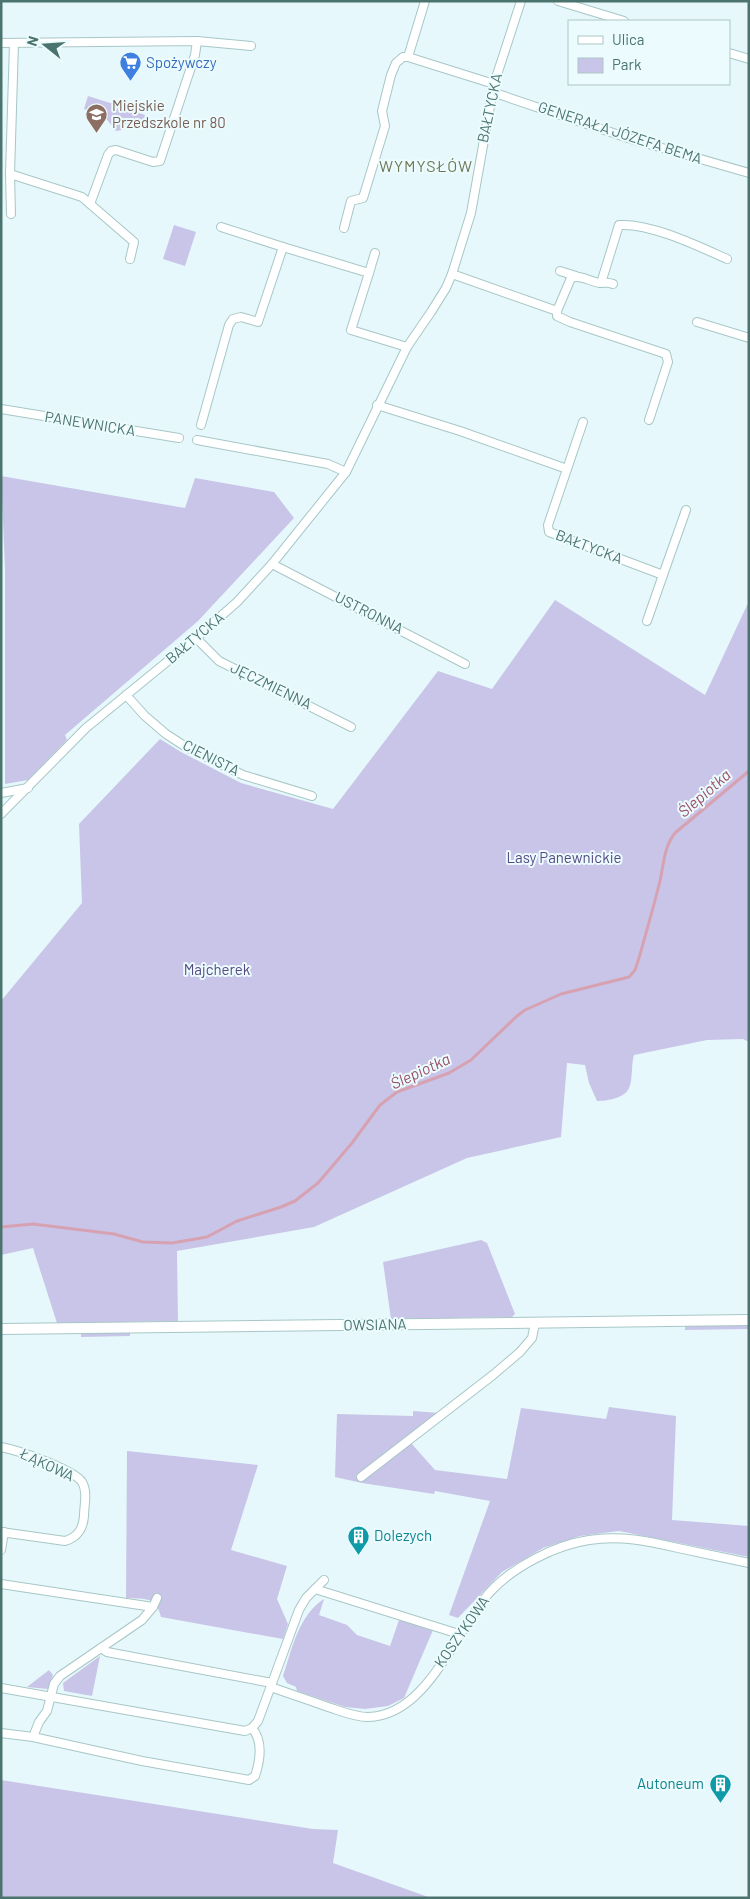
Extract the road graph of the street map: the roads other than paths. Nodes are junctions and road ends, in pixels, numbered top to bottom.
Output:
1 (424, 1) edge
2 (521, 1) edge
3 (558, 1) edge
4 (621, 20) edge
5 (197, 41) junction
6 (1, 43) edge
7 (14, 43) junction
8 (252, 46) dead end
9 (730, 53) edge
10 (408, 57) junction
11 (749, 59) edge
12 (493, 88) junction
13 (749, 173) edge
14 (10, 174) junction
15 (90, 204) junction
16 (10, 214) dead end
17 (221, 227) dead end
18 (344, 228) dead end
19 (283, 247) junction
20 (375, 253) dead end
21 (130, 259) dead end
22 (727, 259) dead end
23 (560, 271) dead end
24 (369, 273) junction
25 (452, 274) junction
26 (576, 276) junction
27 (601, 283) junction
28 (613, 284) dead end
29 (557, 311) junction
30 (697, 322) dead end
31 (749, 338) edge
32 (407, 347) junction
33 (377, 405) junction
34 (1, 409) edge
35 (649, 420) dead end
36 (582, 422) dead end
37 (201, 425) dead end
38 (179, 438) dead end
39 (197, 440) dead end
40 (567, 469) junction
41 (346, 472) junction
42 (686, 510) dead end
43 (272, 564) junction
44 (662, 575) junction
45 (647, 621) dead end
46 (196, 638) junction
47 (465, 664) dead end
48 (126, 695) junction
49 (351, 726) dead end
50 (28, 788) junction
51 (1, 793) edge
52 (312, 796) dead end
53 (1, 814) edge
54 (749, 1320) edge
55 (535, 1323) junction
56 (1, 1329) edge
57 (1, 1447) edge
58 (360, 1477) dead end
59 (3, 1532) edge
60 (1, 1550) edge
61 (749, 1563) edge
62 (324, 1580) dead end
63 (1, 1584) edge
64 (315, 1589) junction
65 (157, 1598) dead end
66 (152, 1607) junction
67 (459, 1634) junction
68 (101, 1648) junction
69 (272, 1685) junction
70 (1, 1688) edge
71 (51, 1697) junction
72 (252, 1728) junction
73 (1, 1732) edge
74 (33, 1737) junction

1 - 10 street
2 - 12 street, BAŁTYCKA
3 - 4 street
5 - 7 street
5 - 8 street
5 - 15 street
6 - 7 street
7 - 14 street
9 - 11 street
10 - 12 street, GENERAŁA JÓZEFA BEMA
10 - 18 street
12 - 13 street, GENERAŁA JÓZEFA BEMA
12 - 25 street, BAŁTYCKA
14 - 15 street
14 - 16 street
15 - 21 street
17 - 19 street
19 - 24 street
19 - 37 street
20 - 24 street
22 - 27 street
23 - 26 street
24 - 32 street
25 - 29 street
25 - 32 street, BAŁTYCKA
26 - 27 street
26 - 29 street
27 - 28 street
29 - 35 street
30 - 31 street
32 - 33 street, BAŁTYCKA
33 - 40 street
33 - 41 street, BAŁTYCKA
34 - 38 street, PANEWNICKA
36 - 40 street, BAŁTYCKA
39 - 41 street
40 - 44 street, BAŁTYCKA
41 - 43 street, BAŁTYCKA
42 - 44 street
43 - 46 street, BAŁTYCKA
43 - 47 street, USTRONNA
44 - 45 street
46 - 48 street, BAŁTYCKA
46 - 49 street, JĘCZMIENNA
48 - 50 street, BAŁTYCKA
48 - 52 street, CIENISTA
50 - 51 street
50 - 53 street, BAŁTYCKA
54 - 55 street, OWSIANA
55 - 56 street, OWSIANA
55 - 58 street
57 - 59 street, ŁĄKOWA
59 - 60 street, ŁĄKOWA
61 - 67 street, KOSZYKOWA
62 - 64 street
63 - 66 street
64 - 67 street
64 - 69 street
65 - 66 street
66 - 68 street
67 - 69 street, KOSZYKOWA
68 - 69 street, KOSZYKOWA
68 - 71 street
69 - 72 street
70 - 71 street
71 - 72 street
71 - 74 street
72 - 74 street
73 - 74 street

